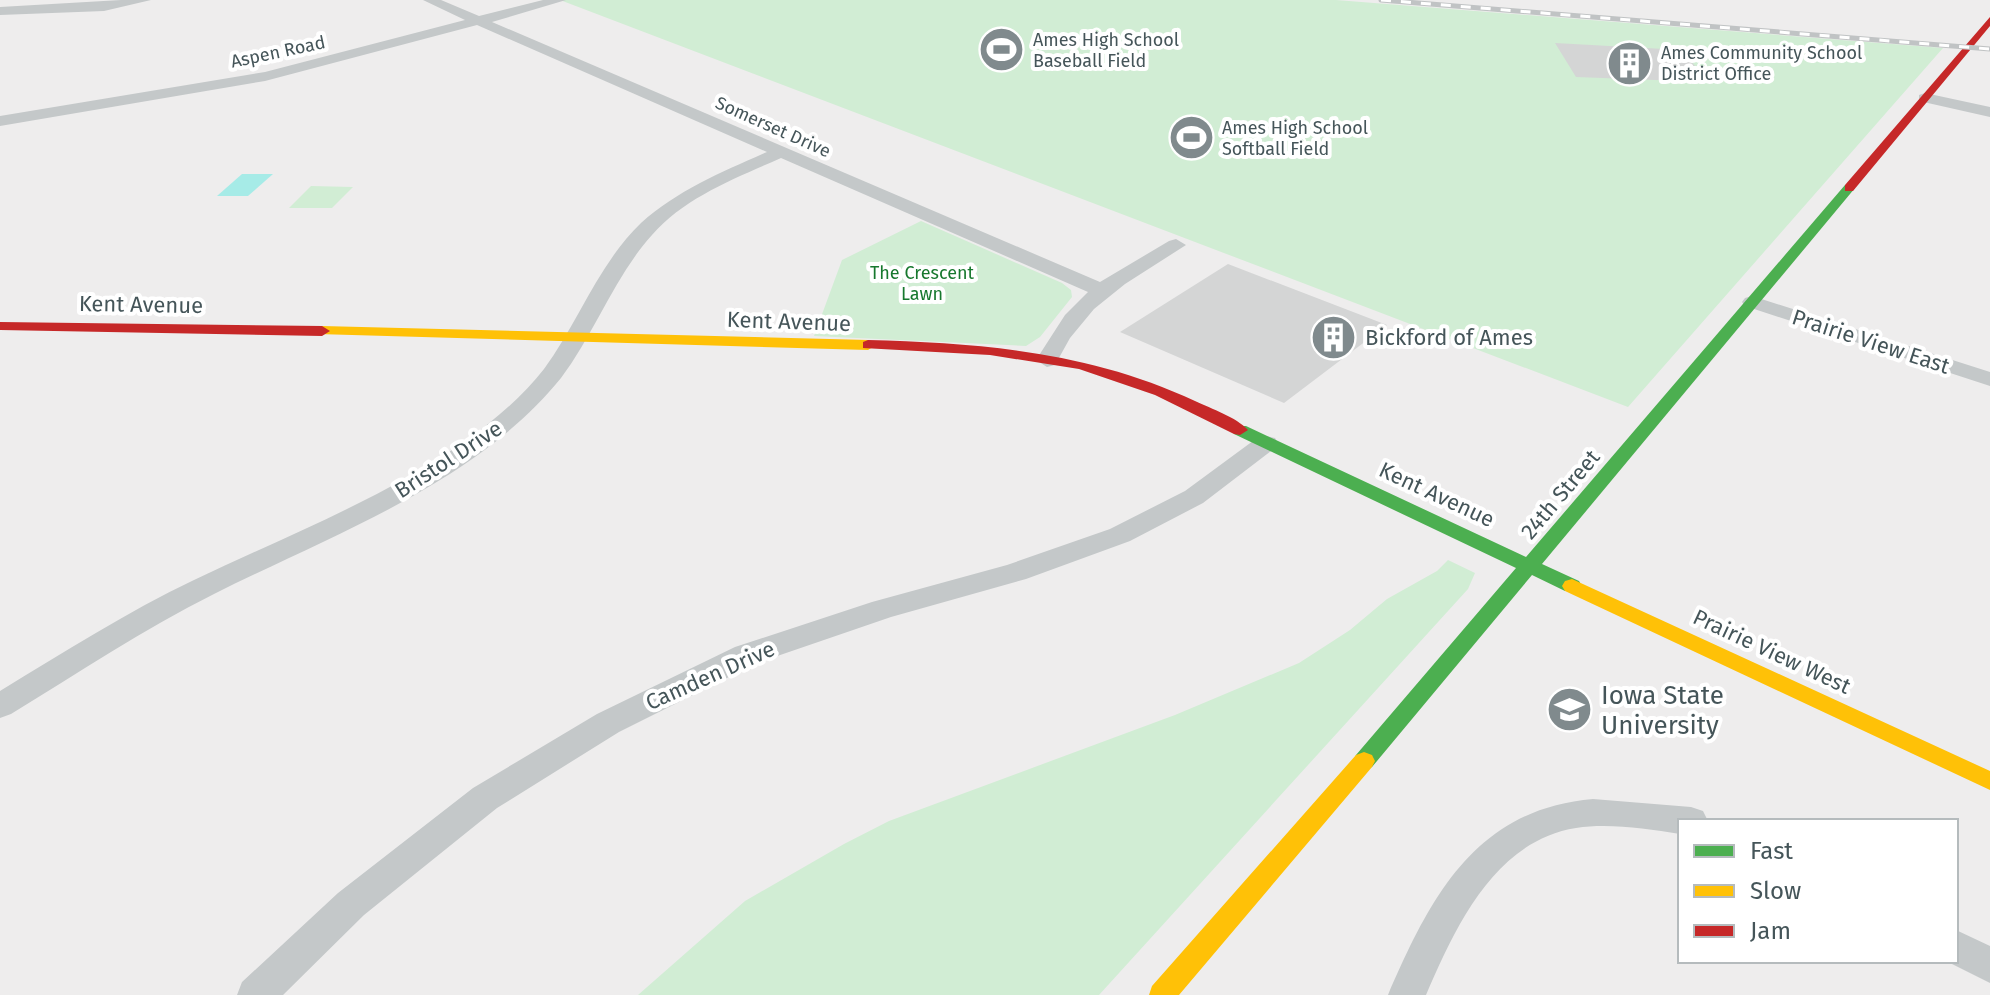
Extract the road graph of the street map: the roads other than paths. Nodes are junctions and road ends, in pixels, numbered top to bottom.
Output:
1 (144, 0) edge
2 (430, 0) edge
3 (559, 0) edge
4 (0, 11) edge
5 (1990, 20) edge
6 (480, 21) junction
7 (1925, 98) junction
8 (1990, 112) edge
9 (0, 121) edge
10 (780, 152) junction
11 (1176, 245) dead end
12 (1101, 290) junction
13 (1752, 302) junction
14 (0, 326) edge
15 (573, 337) junction
16 (1047, 360) junction
17 (1990, 379) edge
18 (1266, 443) junction
19 (1532, 565) junction
20 (0, 706) edge
21 (1990, 781) edge
22 (1678, 819) edge
23 (1958, 948) edge
24 (1990, 965) edge
25 (256, 995) edge
26 (1162, 995) edge
27 (1407, 995) edge

1 - 4 street
2 - 6 street, Somerset Drive
3 - 6 street, Aspen Road
5 - 7 main road, 24th Street
6 - 9 street, Aspen Road
6 - 10 street, Somerset Drive
7 - 8 street
7 - 13 main road, 24th Street
10 - 12 street, Somerset Drive
10 - 15 street, Bristol Drive
11 - 12 street
12 - 16 street
13 - 17 street, Prairie View East
13 - 19 main road, 24th Street
14 - 15 main road, Kent Avenue
15 - 16 main road, Kent Avenue
15 - 20 street, Bristol Drive
16 - 18 main road, Kent Avenue
18 - 19 main road, Kent Avenue
18 - 25 street, Camden Drive
19 - 21 main road, Prairie View West
19 - 26 main road, 24th Street
22 - 27 street
23 - 24 street

